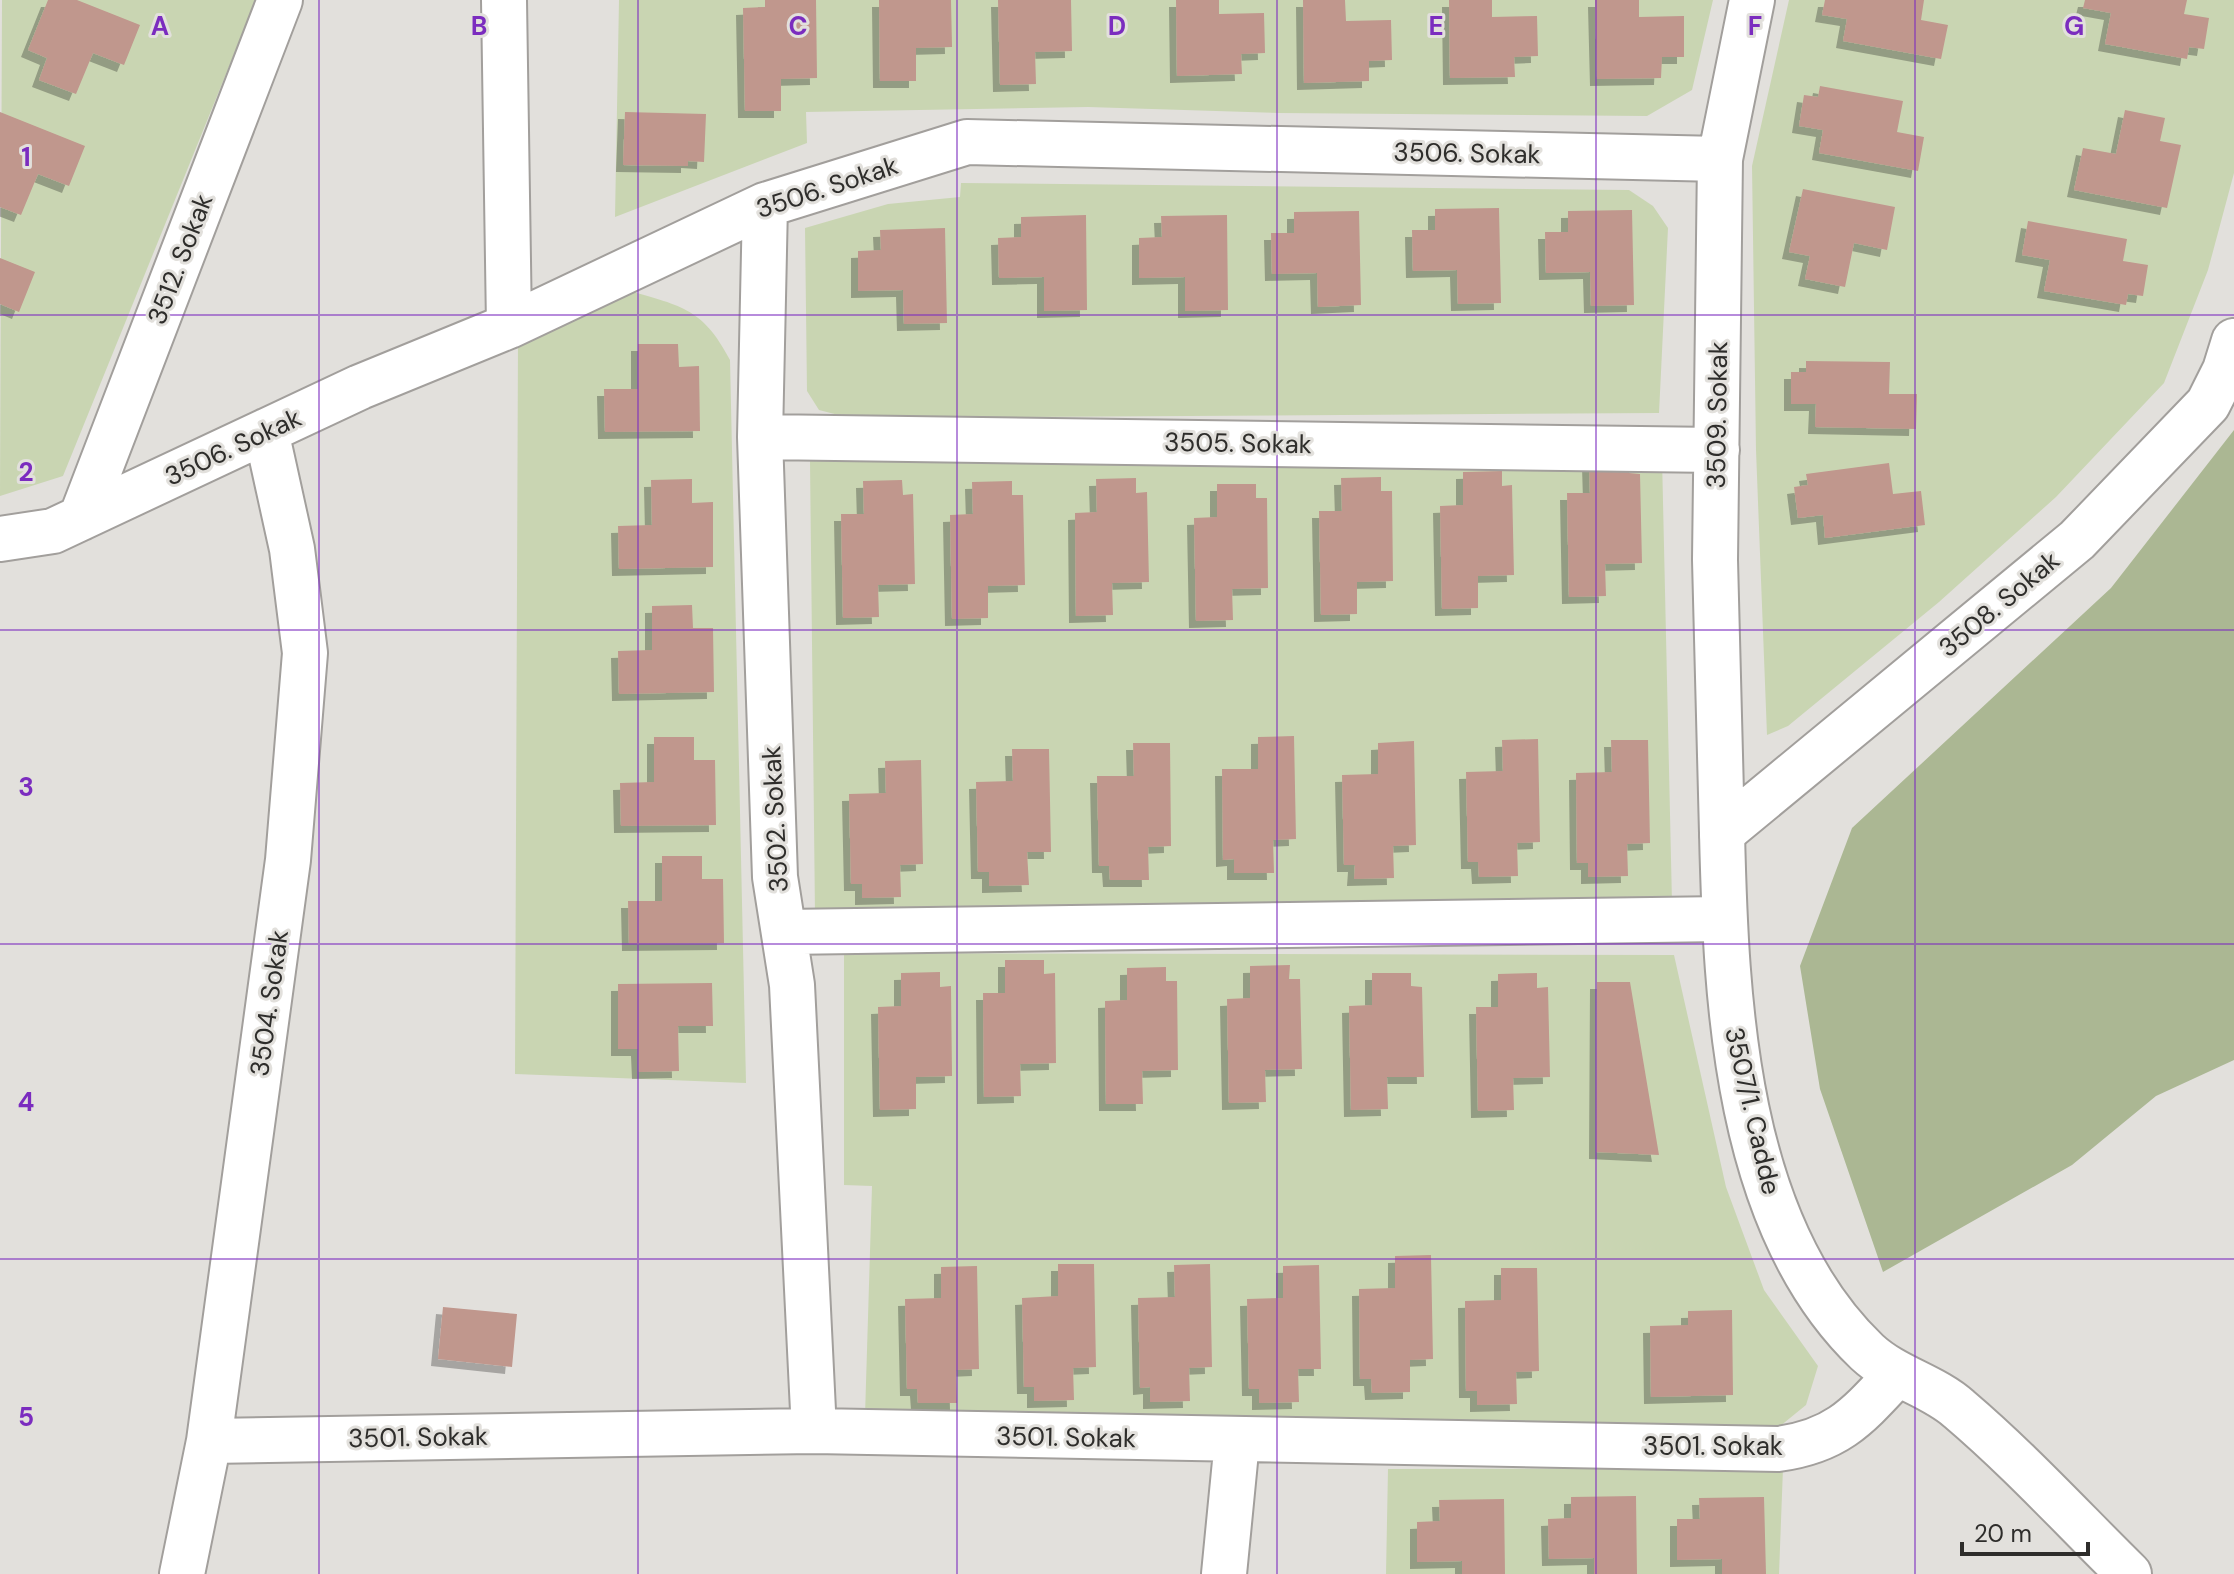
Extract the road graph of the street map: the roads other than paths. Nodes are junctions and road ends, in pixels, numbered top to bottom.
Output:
1 (280, 0) edge
2 (504, 0) edge
3 (1752, 0) edge
4 (1720, 159) junction
5 (765, 205) junction
6 (509, 326) junction
7 (2234, 341) edge
8 (266, 431) junction
9 (760, 437) junction
10 (1717, 450) junction
11 (81, 518) junction
12 (0, 539) edge
13 (1722, 833) junction
14 (1724, 919) junction
15 (784, 932) junction
16 (1896, 1375) junction
17 (814, 1431) junction
18 (209, 1441) junction
19 (1237, 1441) junction
20 (182, 1574) edge
21 (1224, 1574) edge
22 (2129, 1574) edge

1 - 11 street, 3512. Sokak
2 - 6 street
3 - 4 street, 3509. Sokak
4 - 5 street, 3506. Sokak
4 - 10 street, 3509. Sokak
5 - 6 street, 3506. Sokak
5 - 9 street, 3502. Sokak
6 - 8 street, 3506. Sokak
7 - 13 street, 3508. Sokak
8 - 11 street, 3506. Sokak
8 - 18 street, 3504. Sokak
9 - 10 street, 3505. Sokak
9 - 15 street, 3502. Sokak
10 - 13 street, 3509. Sokak
11 - 12 street, 3506. Sokak
13 - 14 street, 3507/1. Cadde
14 - 15 street
14 - 16 street, 3507/1. Cadde
15 - 17 street, 3502. Sokak
16 - 19 street, 3501. Sokak
16 - 22 street, 3507/1. Cadde
17 - 18 street, 3501. Sokak
17 - 19 street, 3501. Sokak
18 - 20 street, 3504. Sokak
19 - 21 street

